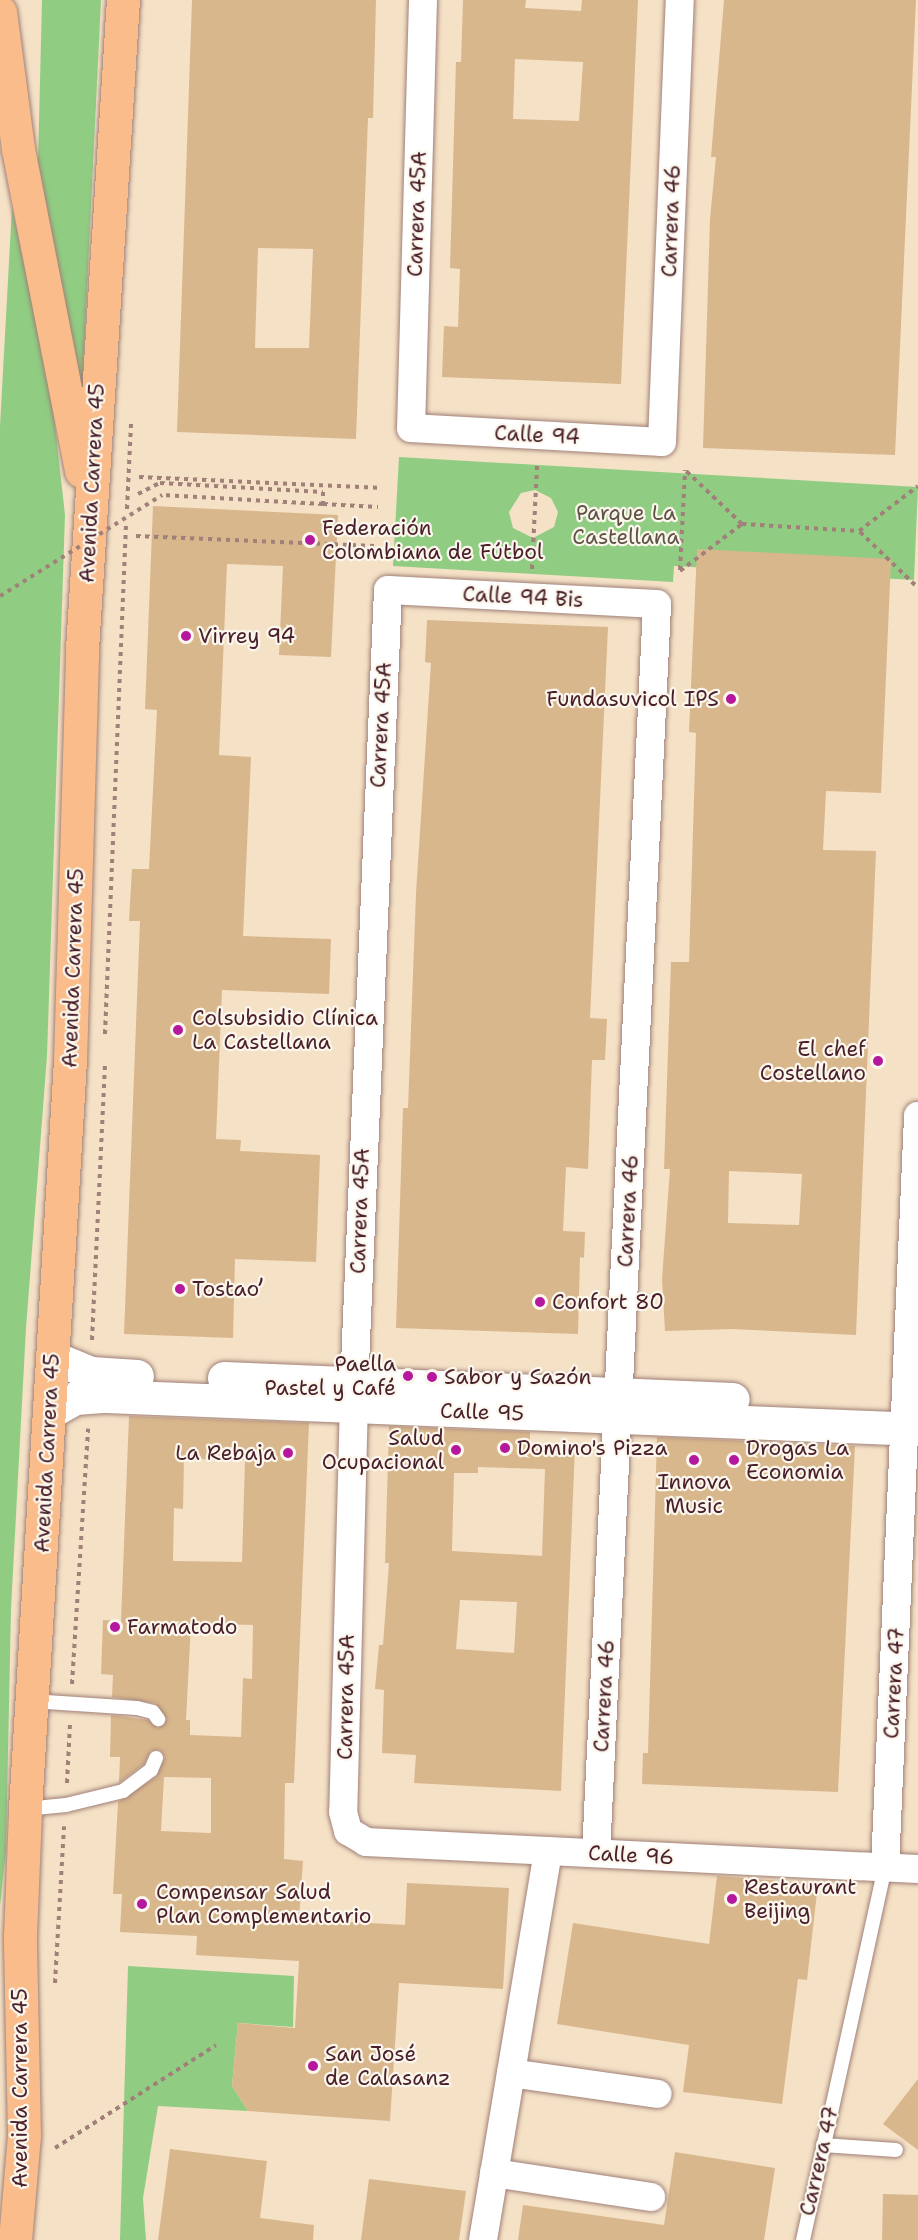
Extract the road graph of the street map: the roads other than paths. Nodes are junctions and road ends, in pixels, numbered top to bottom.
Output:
1 (123, 0) edge
2 (423, 0) edge
3 (680, 0) edge
4 (0, 12) edge
5 (411, 428) joint
6 (662, 442) joint
7 (90, 517) junction
8 (388, 590) joint
9 (657, 604) joint
10 (918, 1116) edge
11 (52, 1357) junction
12 (354, 1395) junction
13 (619, 1405) junction
14 (50, 1412) junction
15 (912, 1418) edge
16 (32, 1701) junction
17 (158, 1719) dead end
18 (156, 1758) dead end
19 (25, 1809) junction
20 (348, 1831) joint
21 (548, 1851) junction
22 (596, 1853) junction
23 (885, 1867) junction
24 (918, 1869) edge
25 (20, 1936) junction
26 (0, 2031) edge
27 (511, 2073) junction
28 (658, 2094) dead end
29 (822, 2145) junction
30 (896, 2150) dead end
31 (494, 2173) junction
32 (651, 2198) dead end
33 (15, 2240) edge
34 (483, 2240) edge
35 (803, 2240) edge

1 - 7 highway, Avenida Carrera 45
2 - 5 street, Carrera 45A
3 - 6 street, Carrera 46
4 - 7 highway
5 - 6 street, Calle 94
7 - 11 highway, Avenida Carrera 45
8 - 9 street, Calle 94 Bis
8 - 12 street, Carrera 45A
9 - 13 street, Carrera 46
10 - 15 street, Carrera 47
11 - 12 street, Calle 95
11 - 14 highway, Avenida Carrera 45
12 - 13 street, Calle 95
12 - 14 street, Calle 95
12 - 20 street, Carrera 45A
13 - 15 street, Calle 95
13 - 22 street, Carrera 46
14 - 16 highway, Avenida Carrera 45
15 - 23 street, Carrera 47
16 - 17 lane
16 - 19 highway, Avenida Carrera 45
18 - 19 lane
19 - 25 highway, Avenida Carrera 45
20 - 21 street, Calle 96
21 - 22 street, Calle 96
21 - 27 street
22 - 23 street, Calle 96
23 - 24 street, Calle 96
23 - 29 lane, Carrera 47
25 - 26 highway, Avenida Carrera 45
25 - 33 highway, Avenida Carrera 45
27 - 28 street
27 - 31 street
29 - 30 lane
29 - 35 lane, Carrera 47
31 - 32 street
31 - 34 street

